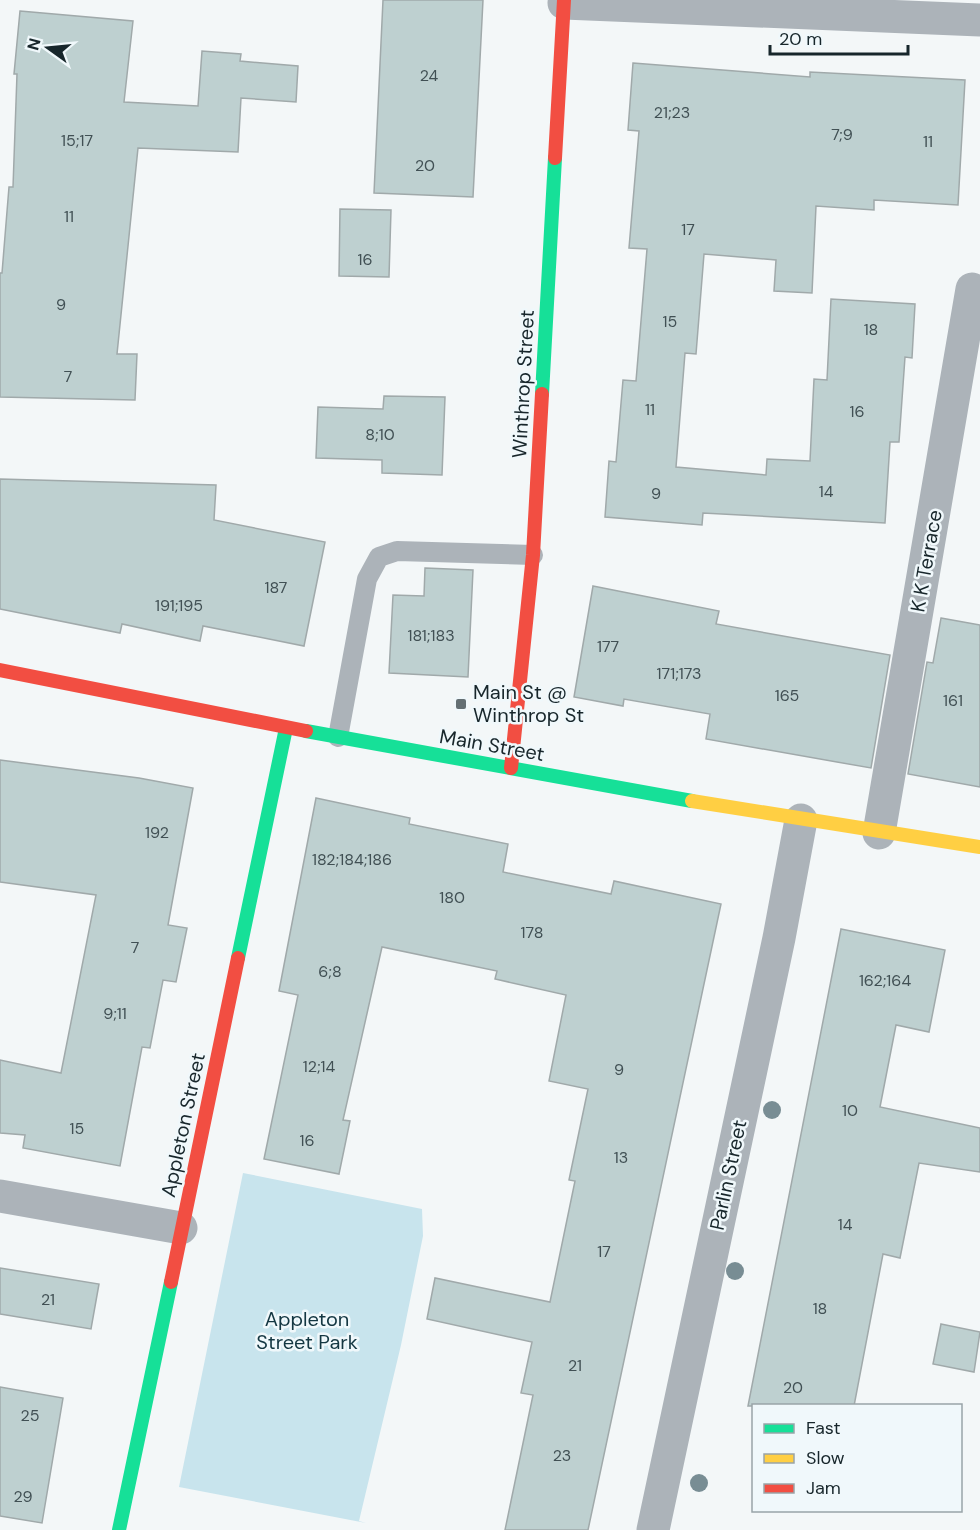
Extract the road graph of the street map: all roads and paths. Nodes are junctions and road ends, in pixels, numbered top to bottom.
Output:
1 (564, 2) edge
2 (980, 20) edge
3 (972, 289) dead end
4 (532, 555) junction
5 (0, 670) edge
6 (286, 728) junction
7 (338, 737) junction
8 (511, 768) junction
9 (801, 820) junction
10 (879, 833) junction
11 (980, 847) edge
12 (0, 1196) edge
13 (181, 1228) junction
14 (119, 1530) edge
15 (653, 1530) edge

1 - 2 street
1 - 4 street, Winthrop Street
3 - 10 street, K K Terrace
4 - 7 lane
4 - 8 street, Winthrop Street
5 - 6 street, Main Street
6 - 7 street, Main Street
6 - 13 street, Appleton Street
7 - 8 street, Main Street
8 - 9 street, Main Street
9 - 10 street, Main Street
9 - 15 street, Parlin Street
10 - 11 street, Main Street
12 - 13 street
13 - 14 street, Appleton Street

